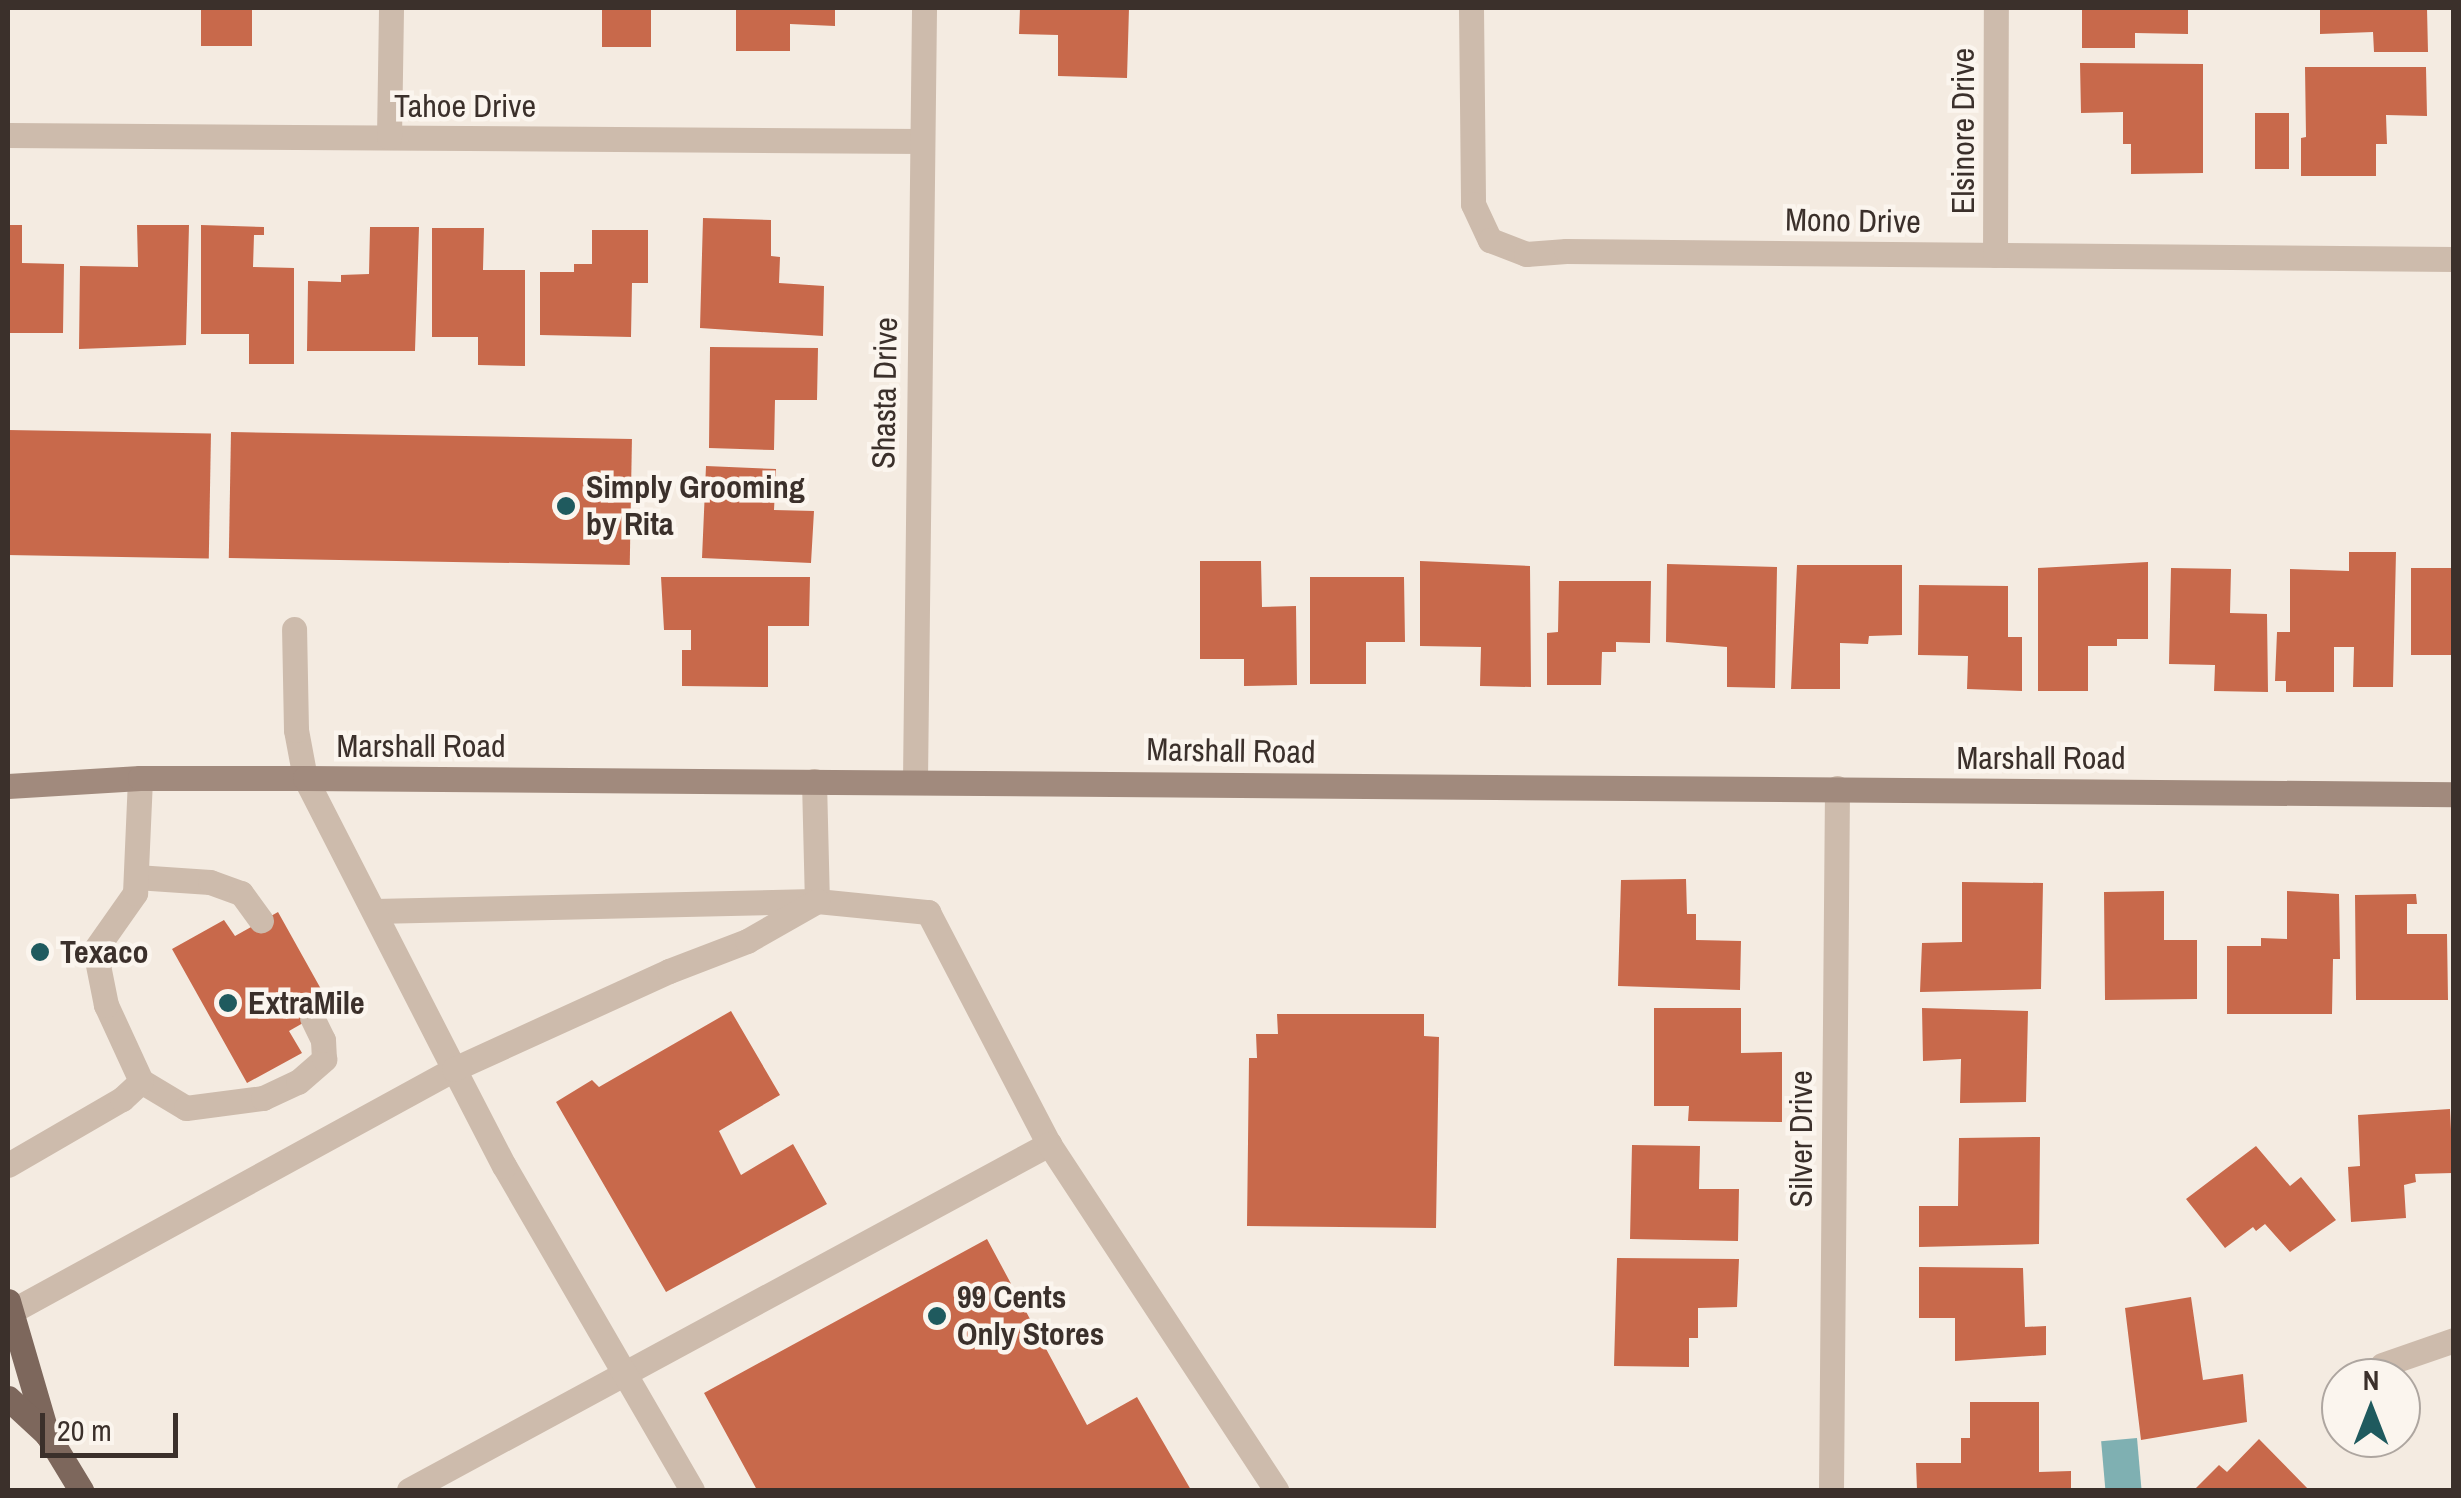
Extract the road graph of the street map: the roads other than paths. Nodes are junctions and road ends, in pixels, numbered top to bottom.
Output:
1 (392, 8) edge
2 (924, 8) edge
3 (1471, 8) edge
4 (1996, 8) edge
5 (8, 136) edge
6 (389, 138) junction
7 (922, 141) junction
8 (1995, 255) junction
9 (2454, 259) edge
10 (294, 629) dead end
11 (140, 778) junction
12 (305, 778) junction
13 (915, 780) junction
14 (814, 781) junction
15 (8, 786) edge
16 (1837, 788) junction
17 (2454, 794) edge
18 (136, 877) junction
19 (817, 900) junction
20 (374, 910) junction
21 (261, 921) dead end
22 (312, 1018) dead end
23 (454, 1070) junction
24 (141, 1081) junction
25 (1049, 1144) junction
26 (8, 1166) edge
27 (10, 1306) edge
28 (2454, 1340) edge
29 (2402, 1358) edge
30 (622, 1375) junction
31 (8, 1398) edge
32 (47, 1434) junction
33 (80, 1490) edge
34 (410, 1490) edge
35 (692, 1490) edge
36 (1276, 1490) edge
37 (1831, 1490) edge

1 - 6 street
2 - 7 street, Shasta Drive
3 - 8 street, Mono Drive
4 - 8 street, Elsinore Drive
5 - 6 street, Tahoe Drive
6 - 7 street, Tahoe Drive
7 - 13 street, Shasta Drive
8 - 9 street, Mono Drive
10 - 12 street
11 - 12 street, Marshall Road
11 - 15 street, Marshall Road
11 - 18 street
12 - 14 street, Marshall Road
12 - 20 street
13 - 14 street, Marshall Road
13 - 16 street, Marshall Road
14 - 19 street
16 - 17 street, Marshall Road
16 - 37 street, Silver Drive
18 - 21 street
18 - 24 street
19 - 20 street
19 - 23 street
19 - 25 street
20 - 23 street
22 - 24 street
23 - 27 street
23 - 30 street
24 - 26 street
25 - 30 street
25 - 36 street
27 - 32 main road
28 - 29 street
30 - 34 street
30 - 35 street
31 - 32 main road
32 - 33 main road

